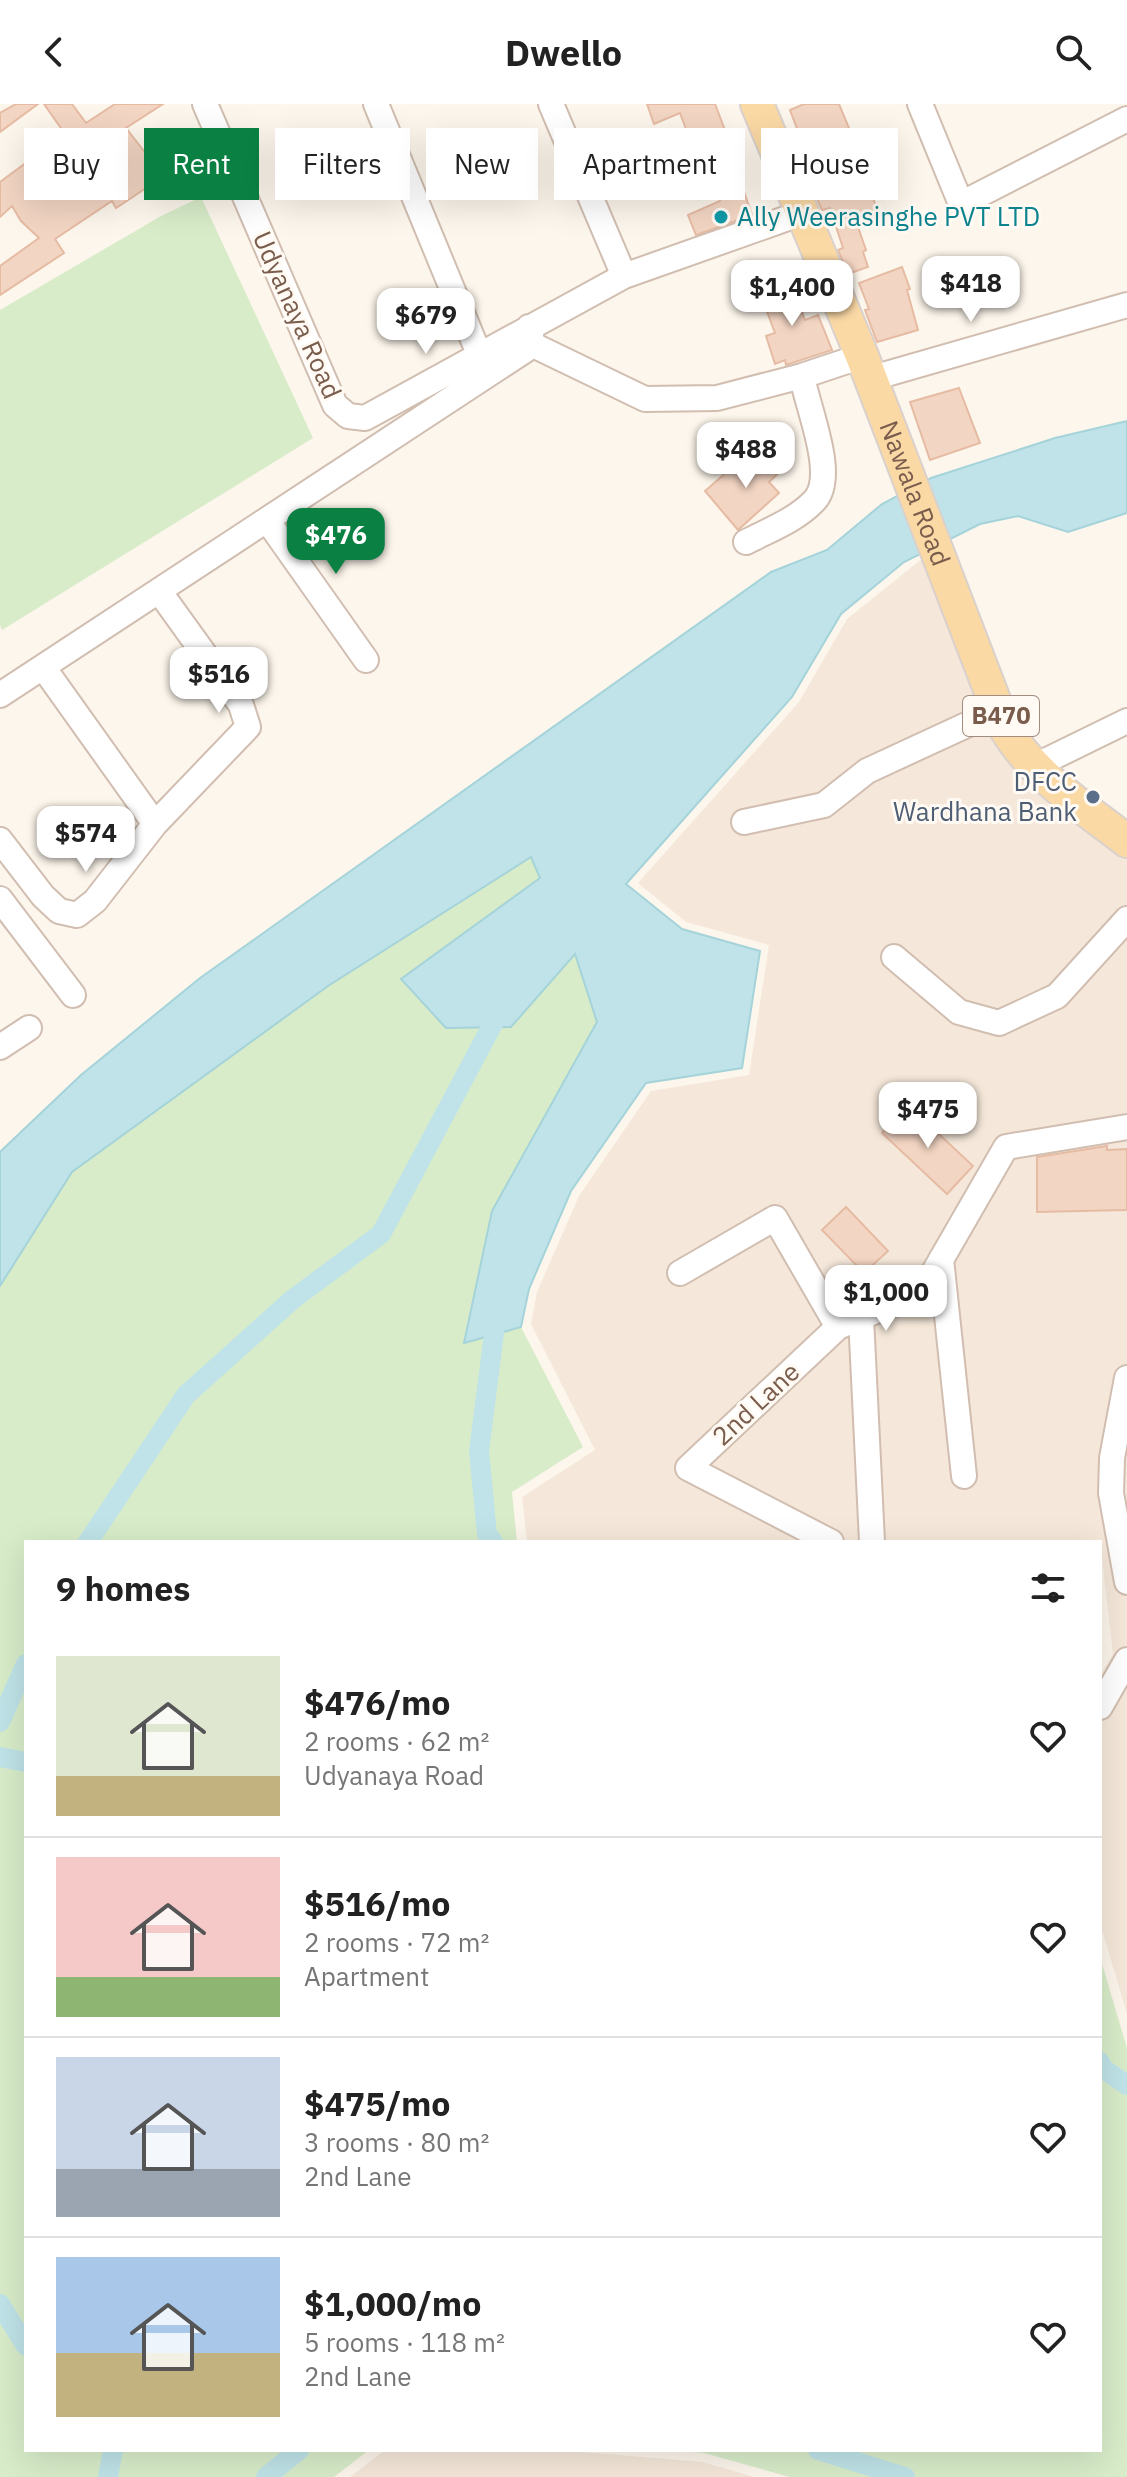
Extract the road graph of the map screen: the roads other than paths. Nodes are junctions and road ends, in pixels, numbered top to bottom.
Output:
1 (205, 104) edge
2 (376, 104) edge
3 (551, 104) edge
4 (757, 104) edge
5 (920, 104) edge
6 (1127, 119) edge
7 (802, 213) junction
8 (624, 276) junction
9 (1127, 305) edge
10 (531, 336) junction
11 (479, 354) junction
12 (865, 368) junction
13 (802, 376) junction
14 (267, 520) junction
15 (746, 542) dead end
16 (159, 591) junction
17 (366, 660) dead end
18 (43, 667) junction
19 (0, 695) edge
20 (999, 710) junction
21 (1127, 721) edge
22 (1035, 766) junction
23 (744, 822) dead end
24 (155, 824) junction
25 (0, 840) edge
26 (1127, 841) edge
27 (3, 910) edge
28 (1127, 919) edge
29 (894, 957) dead end
30 (73, 995) dead end
31 (29, 1028) dead end
32 (0, 1047) edge
33 (1127, 1127) edge
34 (941, 1259) junction
35 (680, 1273) dead end
36 (850, 1322) junction
37 (1127, 1378) edge
38 (964, 1476) dead end
39 (827, 1540) edge
40 (872, 1540) edge
41 (1127, 1582) edge
42 (1127, 1660) edge
43 (1102, 1704) edge

1 - 11 street, Udyanaya Road
2 - 11 street
3 - 8 street
4 - 7 main road, Nawala Road / B470
5 - 6 street
7 - 8 street, Udyanaya Road
7 - 12 main road, Nawala Road / B470
8 - 10 street, Udyanaya Road
9 - 12 street
10 - 11 street, Udyanaya Road
10 - 13 street
10 - 14 street
12 - 13 street
12 - 20 main road, Nawala Road / B470
13 - 15 street
14 - 16 street
14 - 17 street
16 - 18 street
16 - 24 street
18 - 19 street
18 - 24 street
20 - 22 main road, Nawala Road / B470
20 - 23 street
21 - 22 street
22 - 26 main road, Nawala Road / B470
24 - 25 street
27 - 30 street
28 - 29 street
31 - 32 street
33 - 34 street, 2nd Lane
34 - 36 street, 2nd Lane
34 - 38 street
35 - 36 street
36 - 39 street, 2nd Lane
36 - 40 street
37 - 41 street
42 - 43 street

